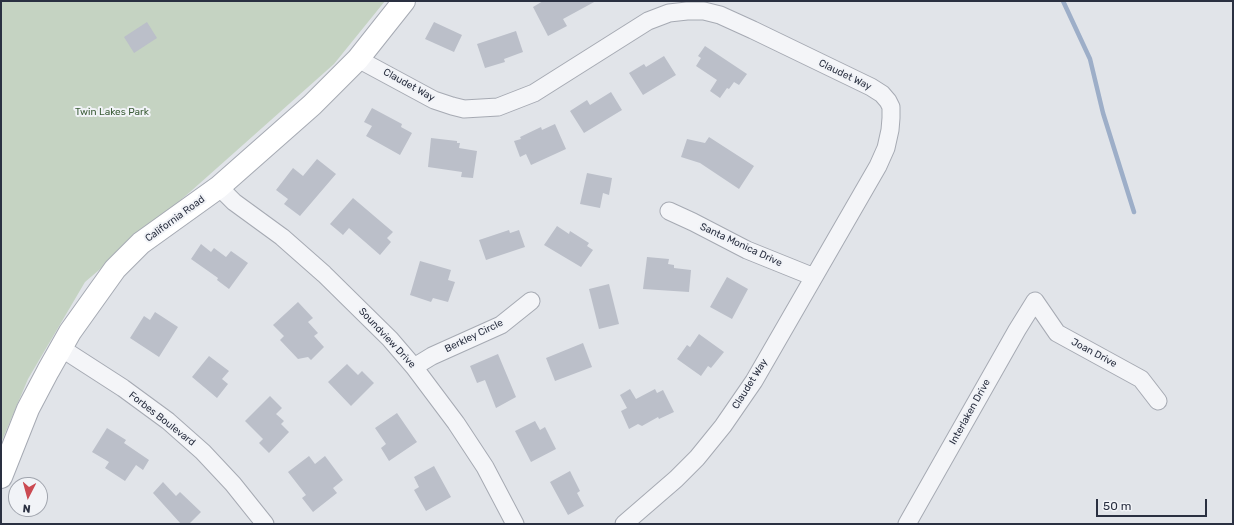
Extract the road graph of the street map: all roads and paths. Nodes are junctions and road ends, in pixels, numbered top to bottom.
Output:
1 (404, 1) edge
2 (358, 59) junction
3 (219, 187) junction
4 (669, 211) dead end
5 (814, 277) junction
6 (1035, 301) joint
7 (531, 302) dead end
8 (61, 348) junction
9 (414, 367) junction
10 (1158, 401) dead end
11 (1, 477) edge
12 (265, 524) edge
13 (515, 524) edge
14 (624, 524) edge
15 (907, 524) edge

1 - 2 main road, California Road
2 - 3 main road, California Road
2 - 5 street, Claudet Way
3 - 8 main road, California Road
3 - 9 street, Soundview Drive
4 - 5 street, Santa Monica Drive
5 - 14 street, Claudet Way
6 - 10 street, Joan Drive
6 - 15 street, Interlaken Drive
7 - 9 street, Berkley Circle
8 - 11 main road, California Road
8 - 12 street, Forbes Boulevard
9 - 13 street, Soundview Drive

